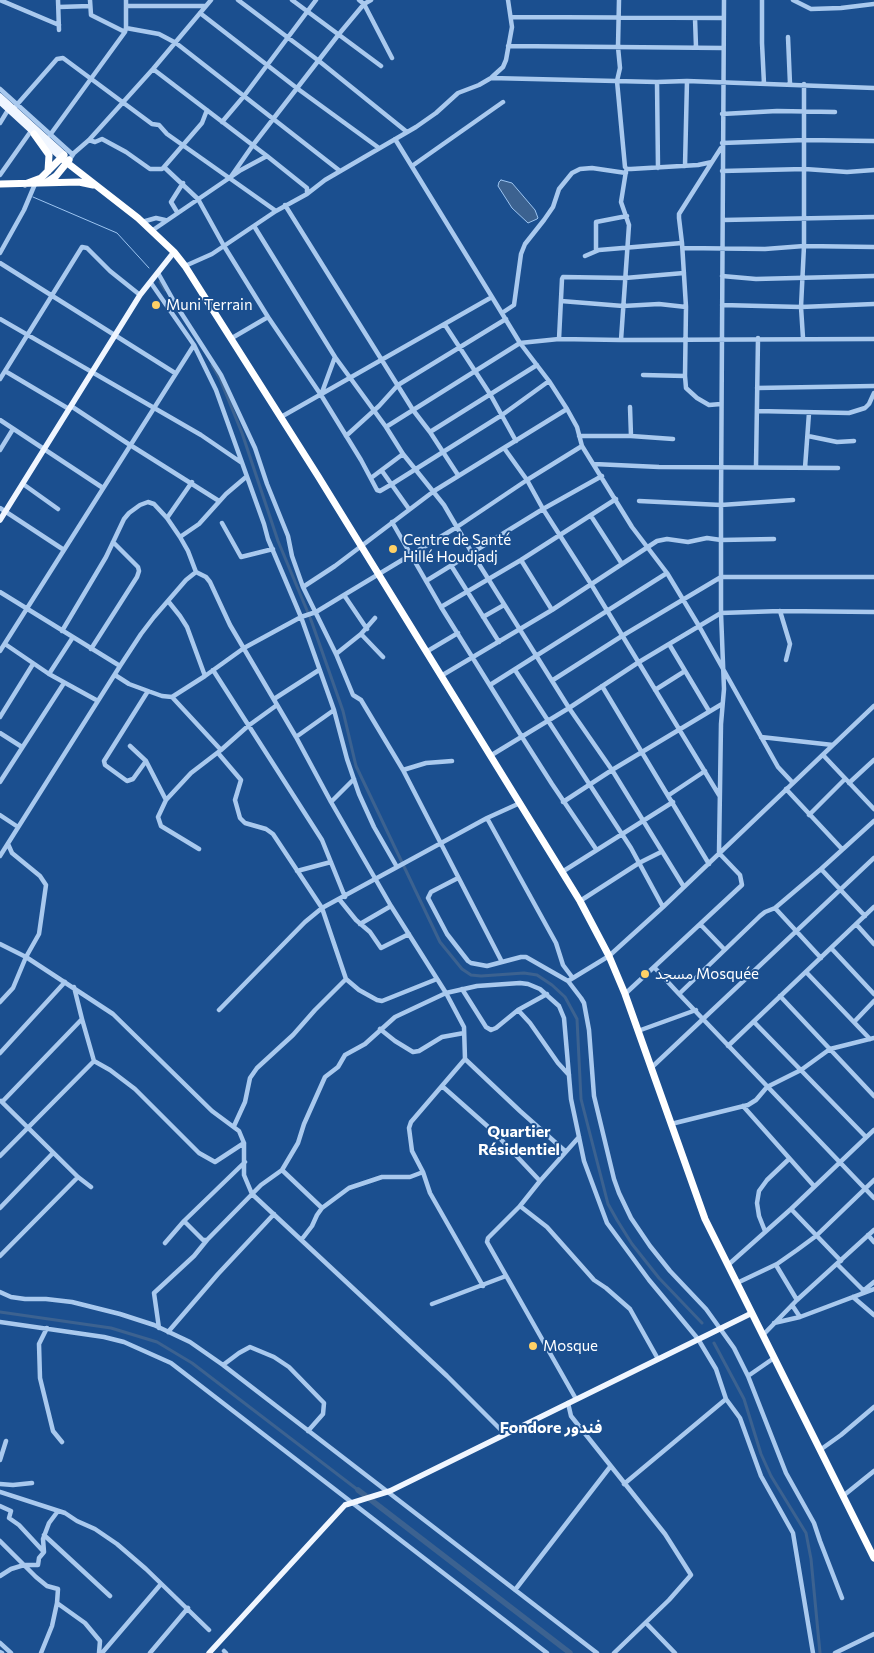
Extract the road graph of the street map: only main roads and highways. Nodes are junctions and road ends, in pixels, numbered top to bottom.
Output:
1 (0, 96) edge
2 (0, 102) edge
3 (13, 107) junction
4 (33, 132) junction
5 (68, 157) junction
6 (48, 171) junction
7 (0, 184) edge
8 (25, 184) junction
9 (38, 184) junction
10 (102, 190) junction
11 (132, 214) junction
12 (174, 252) junction
13 (3, 510) edge
14 (0, 520) edge
15 (752, 1313) junction
16 (874, 1558) edge
17 (210, 1653) edge

1 - 3 main road
2 - 3 main road
3 - 4 main road
3 - 5 main road
4 - 5 main road
4 - 6 highway
5 - 6 highway
5 - 9 highway
5 - 10 highway
5 - 11 highway
6 - 8 highway
7 - 8 highway
8 - 9 highway
9 - 10 highway
10 - 11 highway
11 - 12 highway
12 - 13 main road
12 - 15 highway
13 - 14 main road
15 - 16 highway
15 - 17 main road

